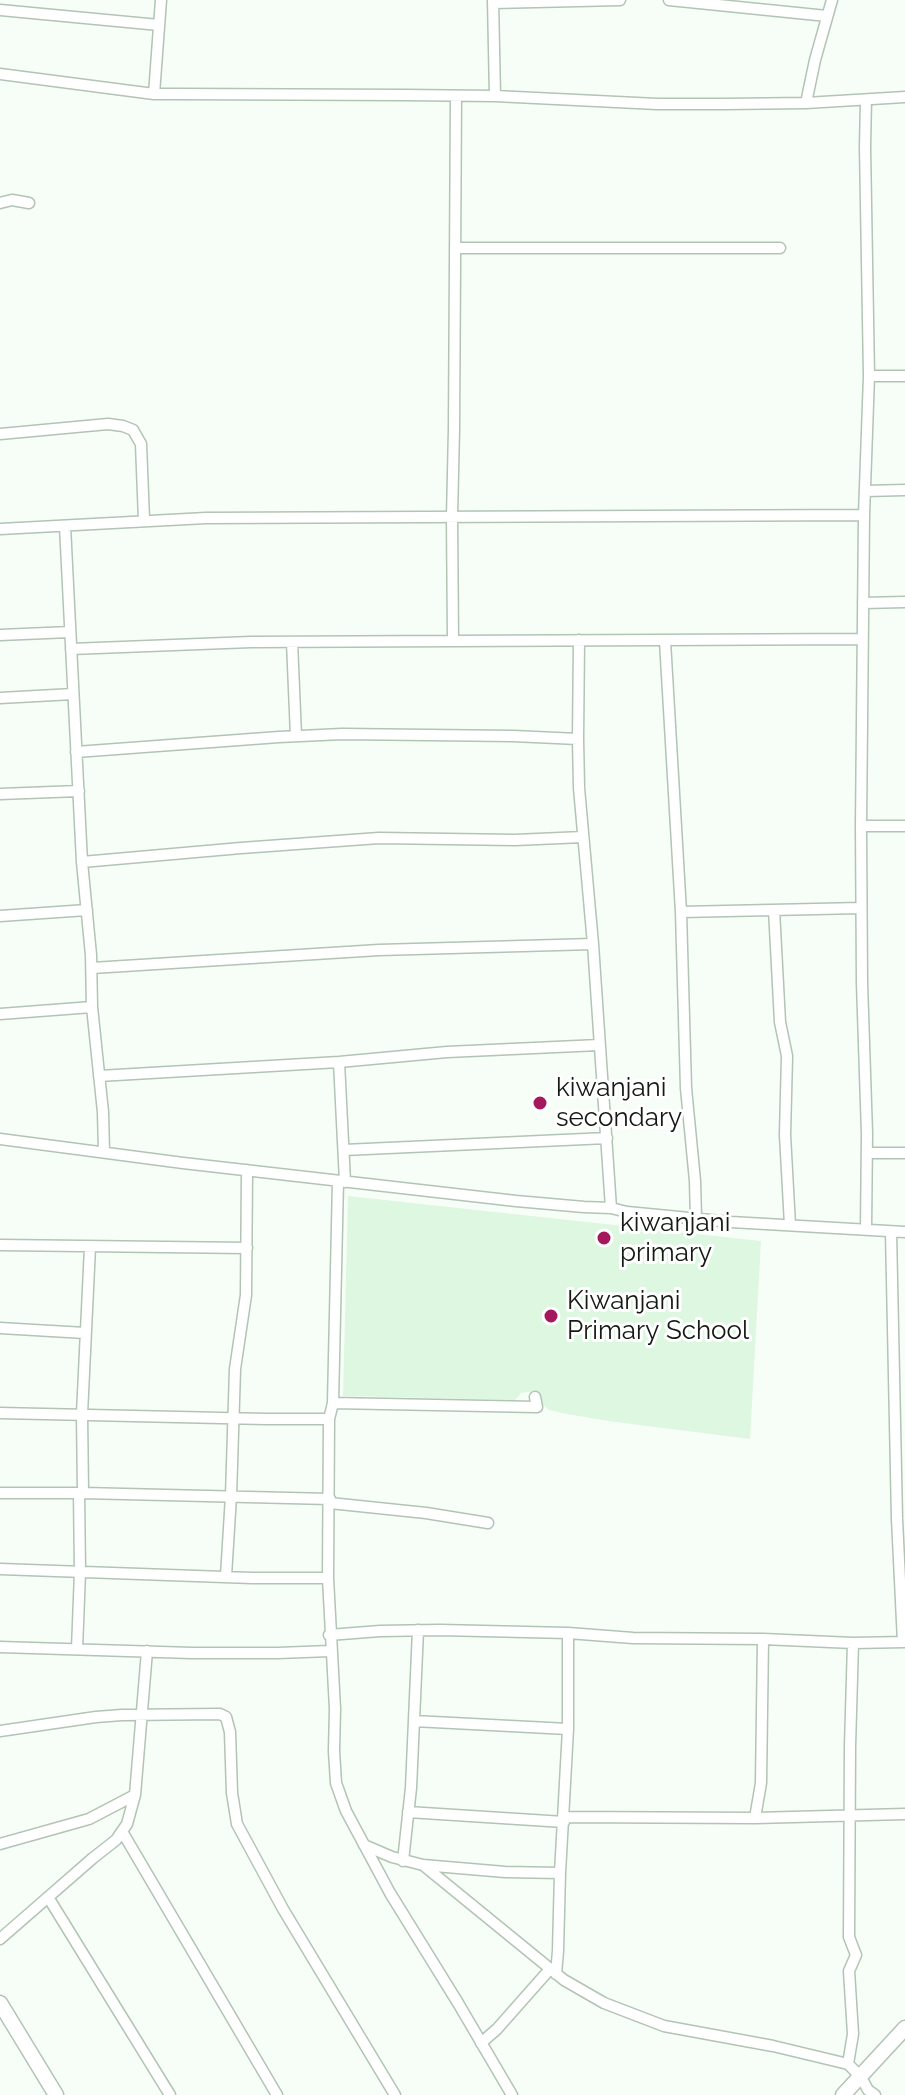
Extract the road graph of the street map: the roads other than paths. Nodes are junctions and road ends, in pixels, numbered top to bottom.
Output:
1 (161, 0) edge
2 (620, 0) edge
3 (669, 0) edge
4 (832, 0) edge
5 (493, 1) edge
6 (0, 10) edge
7 (827, 16) junction
8 (159, 25) junction
9 (0, 74) edge
10 (154, 94) junction
11 (456, 96) junction
12 (495, 96) junction
13 (905, 97) edge
14 (866, 100) junction
15 (806, 103) junction
16 (0, 203) edge
17 (29, 203) dead end
18 (455, 248) junction
19 (780, 248) dead end
20 (869, 376) junction
21 (905, 376) edge
22 (0, 434) edge
23 (905, 490) edge
24 (865, 491) junction
25 (864, 515) junction
26 (452, 517) junction
27 (144, 520) junction
28 (65, 526) junction
29 (0, 529) edge
30 (905, 602) edge
31 (863, 603) junction
32 (70, 632) junction
33 (0, 635) edge
34 (862, 639) junction
35 (453, 640) junction
36 (579, 640) junction
37 (665, 641) junction
38 (292, 642) junction
39 (71, 649) junction
40 (73, 694) junction
41 (0, 698) edge
42 (296, 736) junction
43 (578, 739) junction
44 (76, 752) junction
45 (79, 791) junction
46 (0, 794) edge
47 (861, 826) junction
48 (905, 826) edge
49 (583, 837) junction
50 (82, 862) junction
51 (861, 908) junction
52 (87, 910) junction
53 (774, 910) junction
54 (681, 912) junction
55 (0, 916) edge
56 (593, 944) junction
57 (92, 968) junction
58 (92, 1007) junction
59 (0, 1014) edge
60 (599, 1045) junction
61 (339, 1062) junction
62 (99, 1076) junction
63 (607, 1138) junction
64 (0, 1139) edge
65 (344, 1150) junction
66 (104, 1152) junction
67 (867, 1153) junction
68 (905, 1153) edge
69 (247, 1170) junction
70 (342, 1181) junction
71 (611, 1208) junction
72 (696, 1219) junction
73 (790, 1225) junction
74 (866, 1229) junction
75 (891, 1232) junction
76 (905, 1232) edge
77 (0, 1245) edge
78 (90, 1247) junction
79 (247, 1248) junction
80 (0, 1328) edge
81 (85, 1333) junction
82 (535, 1397) dead end
83 (333, 1403) junction
84 (0, 1413) edge
85 (82, 1414) junction
86 (233, 1419) junction
87 (329, 1419) junction
88 (901, 1468) edge
89 (0, 1493) edge
90 (81, 1493) junction
91 (231, 1496) junction
92 (330, 1501) junction
93 (488, 1523) dead end
94 (0, 1569) edge
95 (80, 1572) junction
96 (226, 1576) junction
97 (328, 1578) junction
98 (418, 1630) junction
99 (568, 1633) junction
100 (329, 1635) junction
101 (763, 1639) junction
102 (904, 1642) edge
103 (853, 1643) junction
104 (0, 1647) edge
105 (77, 1649) junction
106 (147, 1651) junction
107 (330, 1651) junction
108 (141, 1714) junction
109 (414, 1721) junction
110 (568, 1729) junction
111 (0, 1731) edge
112 (135, 1795) junction
113 (408, 1812) junction
114 (905, 1814) edge
115 (851, 1815) junction
116 (755, 1818) junction
117 (564, 1819) junction
118 (123, 1833) junction
119 (0, 1844) edge
120 (364, 1845) junction
121 (403, 1861) junction
122 (423, 1865) junction
123 (560, 1873) junction
124 (48, 1897) junction
125 (0, 1939) edge
126 (553, 1972) junction
127 (0, 2003) edge
128 (905, 2028) edge
129 (481, 2043) junction
130 (848, 2064) junction
131 (867, 2089) edge
132 (56, 2095) edge
133 (170, 2095) edge
134 (277, 2095) edge
135 (395, 2095) edge
136 (512, 2095) edge
137 (843, 2095) edge

1 - 8 street
2 - 5 street
3 - 7 street
4 - 7 street
5 - 12 street
6 - 8 street
7 - 15 street
8 - 10 street
9 - 10 street
10 - 11 street
11 - 12 street
11 - 18 street
12 - 15 street
13 - 14 street
14 - 15 street
14 - 20 street
16 - 17 street
18 - 19 street
18 - 26 street
20 - 21 street
20 - 24 street
22 - 27 street
23 - 24 street
24 - 25 street
25 - 26 street
25 - 31 street
26 - 27 street
26 - 35 street
27 - 28 street
28 - 29 street
28 - 32 street
30 - 31 street
31 - 34 street
32 - 33 street
32 - 39 street
34 - 37 street
34 - 47 street
35 - 36 street
35 - 38 street
36 - 37 street
36 - 43 street
37 - 54 street
38 - 39 street
38 - 42 street
39 - 40 street
40 - 41 street
40 - 44 street
42 - 43 street
42 - 44 street
43 - 49 street
44 - 45 street
45 - 46 street
45 - 50 street
47 - 48 street
47 - 51 street
49 - 50 street
49 - 56 street
50 - 52 street
51 - 53 street
51 - 67 street
52 - 55 street
52 - 57 street
53 - 54 street
53 - 73 street
54 - 72 street
56 - 57 street
56 - 60 street
57 - 58 street
58 - 59 street
58 - 62 street
60 - 61 street
60 - 63 street
61 - 62 street
61 - 65 street
62 - 66 street
63 - 65 street
63 - 71 street
64 - 66 street
65 - 70 street
66 - 69 street
67 - 68 street
67 - 74 street
69 - 70 street
69 - 79 street
70 - 71 street
70 - 83 street
71 - 72 street
72 - 73 street
73 - 74 street
74 - 75 street
75 - 76 street
75 - 88 street
77 - 78 street
78 - 79 street
78 - 81 street
79 - 86 street
80 - 81 street
81 - 85 street
82 - 83 street
83 - 87 street
84 - 85 street
85 - 86 street
85 - 90 street
86 - 87 street
86 - 91 street
87 - 92 street
88 - 102 street
89 - 90 street
90 - 91 street
90 - 95 street
91 - 92 street
91 - 96 street
92 - 93 street
92 - 97 street
94 - 95 street
95 - 96 street
95 - 105 street
96 - 97 street
97 - 100 street
98 - 99 street
98 - 100 street
98 - 109 street
99 - 101 street
99 - 110 street
100 - 107 street
101 - 103 street
101 - 116 street
102 - 103 street
103 - 115 street
104 - 105 street
105 - 106 street
106 - 107 street
106 - 108 street
107 - 120 street
108 - 111 street
108 - 112 street
108 - 135 street
109 - 110 street
109 - 113 street
110 - 117 street
112 - 118 street
112 - 119 street
113 - 117 street
113 - 121 street
114 - 115 street
115 - 116 street
115 - 130 street
116 - 117 street
117 - 123 street
118 - 124 street
118 - 134 street
120 - 121 street
120 - 129 street
121 - 122 street
122 - 123 street
122 - 126 street
123 - 126 street
124 - 125 street
124 - 133 street
126 - 129 street
126 - 130 street
127 - 132 street
128 - 131 street
129 - 136 street
130 - 131 street
131 - 137 street

